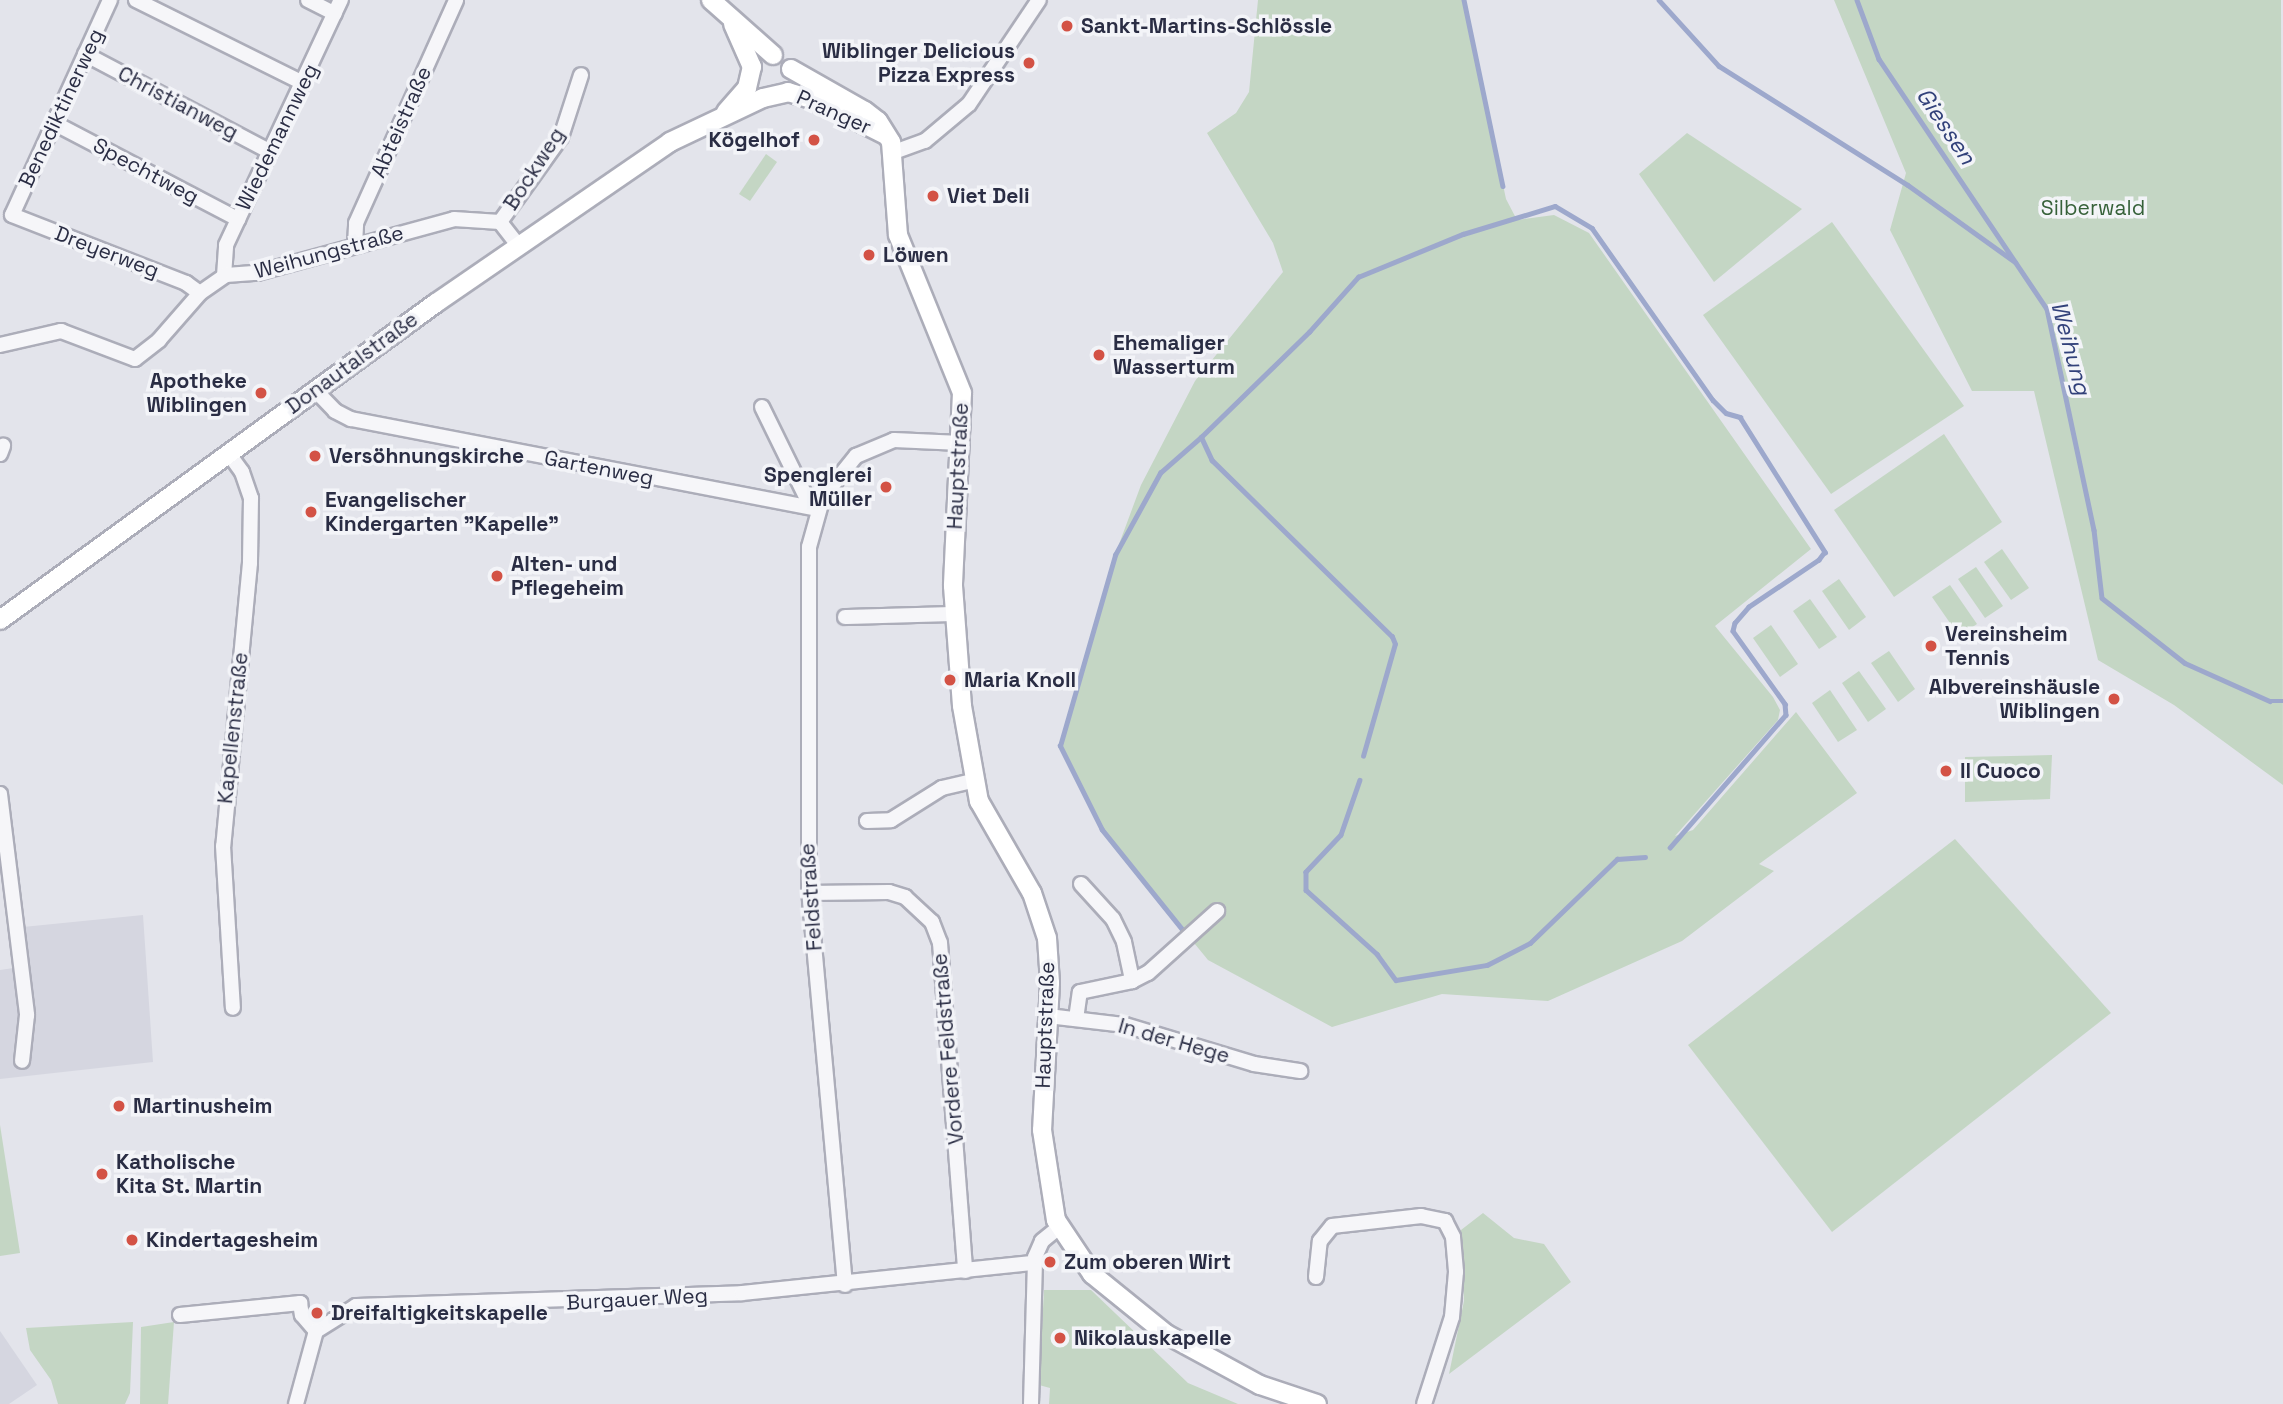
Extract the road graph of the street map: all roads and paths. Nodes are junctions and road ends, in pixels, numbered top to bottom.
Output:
1 (110, 0) edge
2 (136, 0) edge
3 (308, 0) edge
4 (456, 0) edge
5 (711, 0) edge
6 (1039, 0) edge
7 (338, 7) edge
8 (733, 24) junction
9 (85, 54) junction
10 (773, 55) junction
11 (791, 69) junction
12 (581, 75) dead end
13 (751, 75) junction
14 (303, 83) junction
15 (776, 95) junction
16 (714, 121) junction
17 (54, 122) junction
18 (886, 135) junction
19 (271, 152) junction
20 (894, 152) junction
21 (896, 205) joint
22 (12, 215) joint
23 (238, 219) junction
24 (500, 222) junction
25 (355, 245) junction
26 (518, 245) junction
27 (224, 276) junction
28 (200, 293) junction
29 (0, 345) edge
30 (314, 390) junction
31 (762, 407) dead end
32 (961, 443) junction
33 (229, 454) junction
34 (814, 508) junction
35 (954, 614) junction
36 (845, 617) dead end
37 (0, 620) edge
38 (974, 781) junction
39 (0, 794) edge
40 (867, 821) dead end
41 (1081, 884) dead end
42 (809, 893) junction
43 (1217, 911) dead end
44 (1132, 981) junction
45 (233, 1008) dead end
46 (1048, 1016) junction
47 (1076, 1019) junction
48 (22, 1062) dead end
49 (1300, 1071) dead end
50 (1063, 1233) junction
51 (1034, 1263) junction
52 (965, 1270) junction
53 (1316, 1277) dead end
54 (845, 1285) junction
55 (180, 1315) dead end
56 (316, 1331) junction
57 (1214, 1363) junction
58 (296, 1404) edge
59 (1031, 1404) edge
60 (1317, 1404) edge
61 (1325, 1404) edge
62 (1424, 1404) edge

1 - 9 street, Benediktinerweg
2 - 14 street
3 - 7 street
4 - 25 street, Abteistraße
5 - 8 main road
6 - 20 street
7 - 14 street, Wiedemannweg
8 - 10 main road
8 - 13 main road
9 - 17 street, Benediktinerweg
9 - 19 street, Christianweg
10 - 11 main road
10 - 13 main road
11 - 15 main road
11 - 18 main road, Pranger
12 - 24 street, Bockweg
13 - 15 main road
13 - 16 main road
14 - 19 street, Wiedemannweg
15 - 16 main road, Donautalstraße
15 - 18 main road, Pranger
16 - 26 main road, Donautalstraße
17 - 22 street, Benediktinerweg
17 - 23 street, Spechtweg
18 - 20 main road, Pranger
19 - 23 street, Wiedemannweg
20 - 21 main road, Pranger
21 - 32 main road, Hauptstraße
22 - 28 street, Dreyerweg
23 - 27 street, Wiedemannweg
24 - 25 street, Weihungstraße
24 - 26 street
25 - 27 street, Weihungstraße
26 - 30 main road, Donautalstraße
27 - 28 street, Weihungstraße
28 - 29 street, Weihungstraße
30 - 33 main road, Donautalstraße
30 - 34 street, Gartenweg
31 - 34 street
32 - 34 street, Feldstraße
32 - 35 main road, Hauptstraße
33 - 37 main road, Donautalstraße
33 - 45 street, Kapellenstraße
34 - 42 street, Feldstraße
35 - 36 street
35 - 38 main road, Hauptstraße
38 - 40 street
38 - 46 main road, Hauptstraße
39 - 48 street
41 - 44 street
42 - 52 street, Vordere Feldstraße
42 - 54 street, Feldstraße
43 - 44 street
44 - 47 street
46 - 47 street, In der Hege
46 - 50 main road, Hauptstraße
47 - 49 street, In der Hege
50 - 51 street
50 - 57 main road
51 - 52 street, Burgauer Weg
51 - 59 street
52 - 54 street, Burgauer Weg
53 - 62 street
54 - 56 street, Burgauer Weg
55 - 56 street
56 - 58 street
57 - 60 main road
57 - 61 main road

